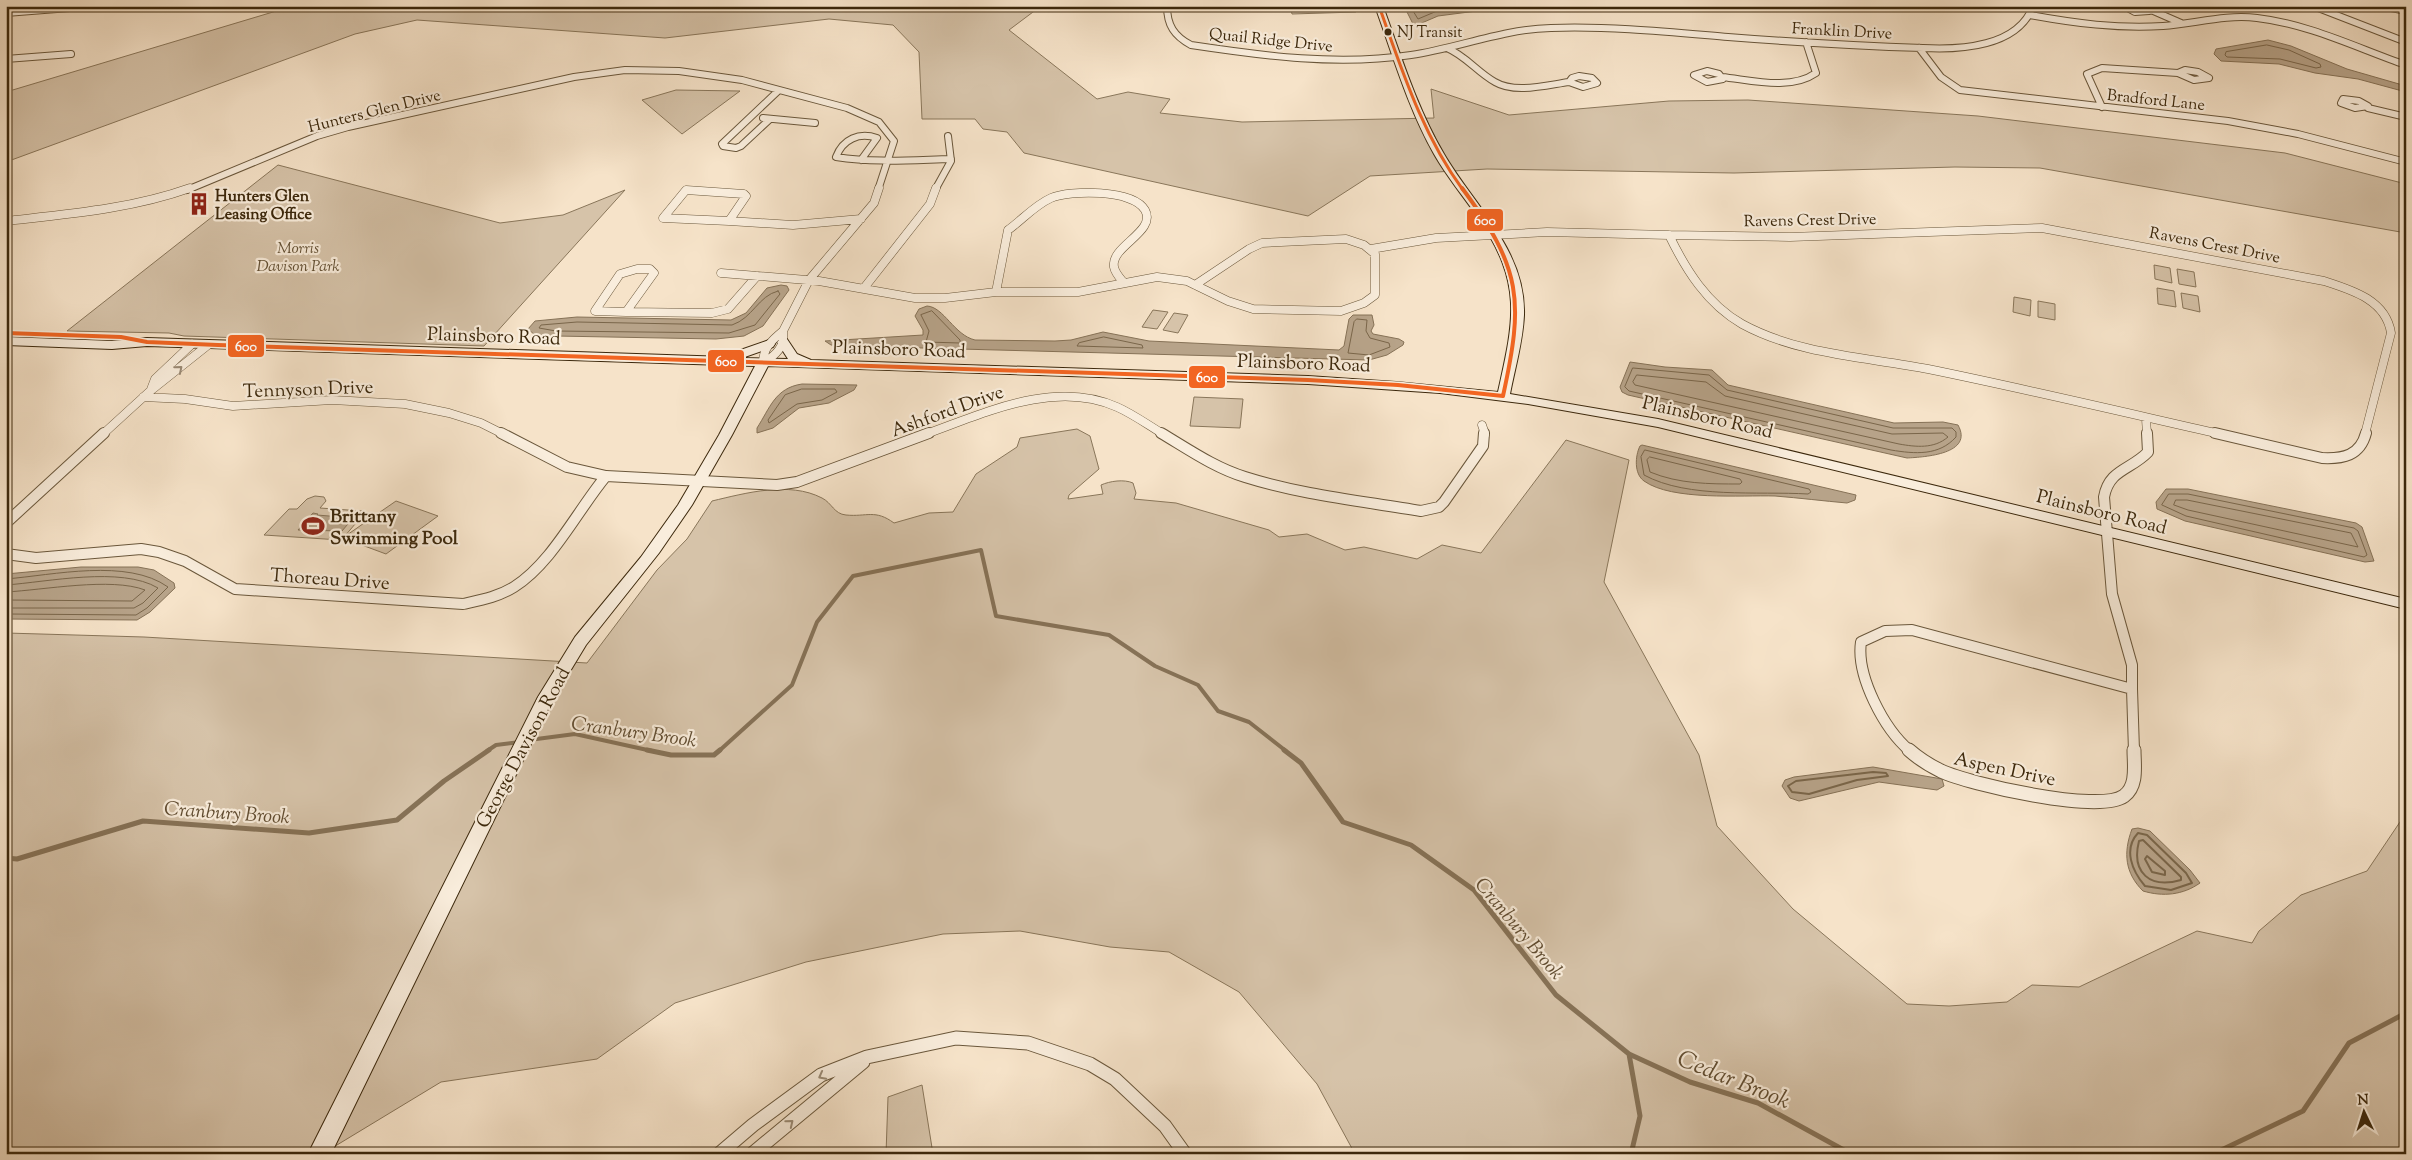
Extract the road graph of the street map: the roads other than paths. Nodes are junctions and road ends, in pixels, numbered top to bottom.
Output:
1 (95, 6) edge
2 (170, 6) edge
3 (184, 6) edge
4 (1167, 6) edge
5 (1380, 6) edge
6 (2033, 6) edge
7 (2124, 6) edge
8 (2142, 6) edge
9 (2313, 6) edge
10 (2382, 6) edge
11 (2149, 11) junction
12 (2406, 11) edge
13 (7, 14) edge
14 (2030, 15) junction
15 (2184, 24) junction
16 (1806, 42) junction
17 (2406, 42) edge
18 (1446, 48) junction
19 (1919, 48) junction
20 (70, 54) dead end
21 (1398, 57) junction
22 (6, 59) edge
23 (2406, 65) edge
24 (2178, 73) dead end
25 (1722, 77) dead end
26 (1570, 82) dead end
27 (756, 86) junction
28 (778, 92) junction
29 (2102, 107) junction
30 (2368, 108) dead end
31 (752, 117) junction
32 (2406, 117) edge
33 (770, 118) junction
34 (815, 123) dead end
35 (948, 136) dead end
36 (951, 159) junction
37 (861, 160) junction
38 (888, 161) junction
39 (2406, 162) edge
40 (861, 219) junction
41 (729, 221) junction
42 (6, 222) edge
43 (6, 226) edge
44 (1493, 234) junction
45 (1669, 234) junction
46 (1371, 249) junction
47 (721, 273) dead end
48 (757, 276) junction
49 (809, 280) junction
50 (1124, 283) junction
51 (1195, 285) junction
52 (864, 288) junction
53 (996, 292) junction
54 (626, 312) junction
55 (6, 333) edge
56 (783, 336) junction
57 (6, 340) edge
58 (146, 342) junction
59 (192, 344) junction
60 (769, 344) junction
61 (208, 345) junction
62 (711, 361) junction
63 (763, 363) junction
64 (812, 364) junction
65 (146, 395) junction
66 (1503, 396) junction
67 (2146, 419) junction
68 (1482, 425) dead end
69 (606, 476) junction
70 (700, 481) junction
71 (6, 523) edge
72 (2107, 532) junction
73 (6, 554) edge
74 (2406, 604) edge
75 (2133, 689) junction
76 (868, 1057) junction
77 (319, 1154) edge
78 (719, 1154) edge
79 (752, 1154) edge
80 (1185, 1154) edge

1 - 13 street
2 - 3 street
4 - 21 street, Quail Ridge Drive
5 - 21 street
6 - 14 street
7 - 11 street
8 - 11 street
9 - 17 street
10 - 12 street
11 - 15 street
14 - 15 street
14 - 19 street, Franklin Drive
15 - 23 street
16 - 18 street, Franklin Drive
16 - 19 street, Franklin Drive
16 - 25 street
18 - 21 street, Franklin Drive
18 - 26 street
19 - 29 street, Bradford Lane
20 - 22 street
21 - 44 street
24 - 29 street
27 - 28 street, Hunters Glen Drive
27 - 42 street, Hunters Glen Drive
27 - 43 street, Hunters Glen Drive
28 - 31 street
28 - 38 street, Hunters Glen Drive
29 - 39 street, Bradford Lane
30 - 32 street
31 - 33 street
31 - 33 street
33 - 34 street
35 - 36 street
36 - 38 street
36 - 52 street
37 - 37 street
37 - 38 street
38 - 40 street
40 - 41 street
40 - 49 street
41 - 41 street
44 - 45 street, Ravens Crest Drive
44 - 46 street, Ravens Crest Drive
44 - 66 street
45 - 67 street, Ravens Crest Drive
45 - 67 street, Ravens Crest Drive
46 - 51 street
46 - 51 street
47 - 48 street
48 - 49 street
48 - 54 street
49 - 52 street
49 - 56 street
50 - 51 street
50 - 53 street
50 - 53 street
52 - 53 street
54 - 54 street
55 - 58 street, Plainsboro Road
56 - 60 street
56 - 63 street
56 - 64 street
57 - 58 street, Plainsboro Road
58 - 59 street, Plainsboro Road
59 - 61 street, Plainsboro Road
59 - 65 street
60 - 62 street
60 - 63 street
61 - 62 street, Plainsboro Road
65 -> 61 street
62 - 63 street, Plainsboro Road
63 - 64 street, Plainsboro Road
63 - 70 street, George Davison Road
64 - 66 street, Plainsboro Road
65 - 69 street, Tennyson Drive
65 - 71 street
66 - 72 street, Plainsboro Road
67 - 72 street
68 - 70 street, Ashford Drive
69 - 70 street, Tennyson Drive
69 - 73 street, Thoreau Drive
70 - 77 street, George Davison Road
72 - 74 street, Plainsboro Road
72 - 75 street, Aspen Drive
75 - 75 street, Aspen Drive
76 -> 78 street
79 -> 76 street
76 - 80 street

